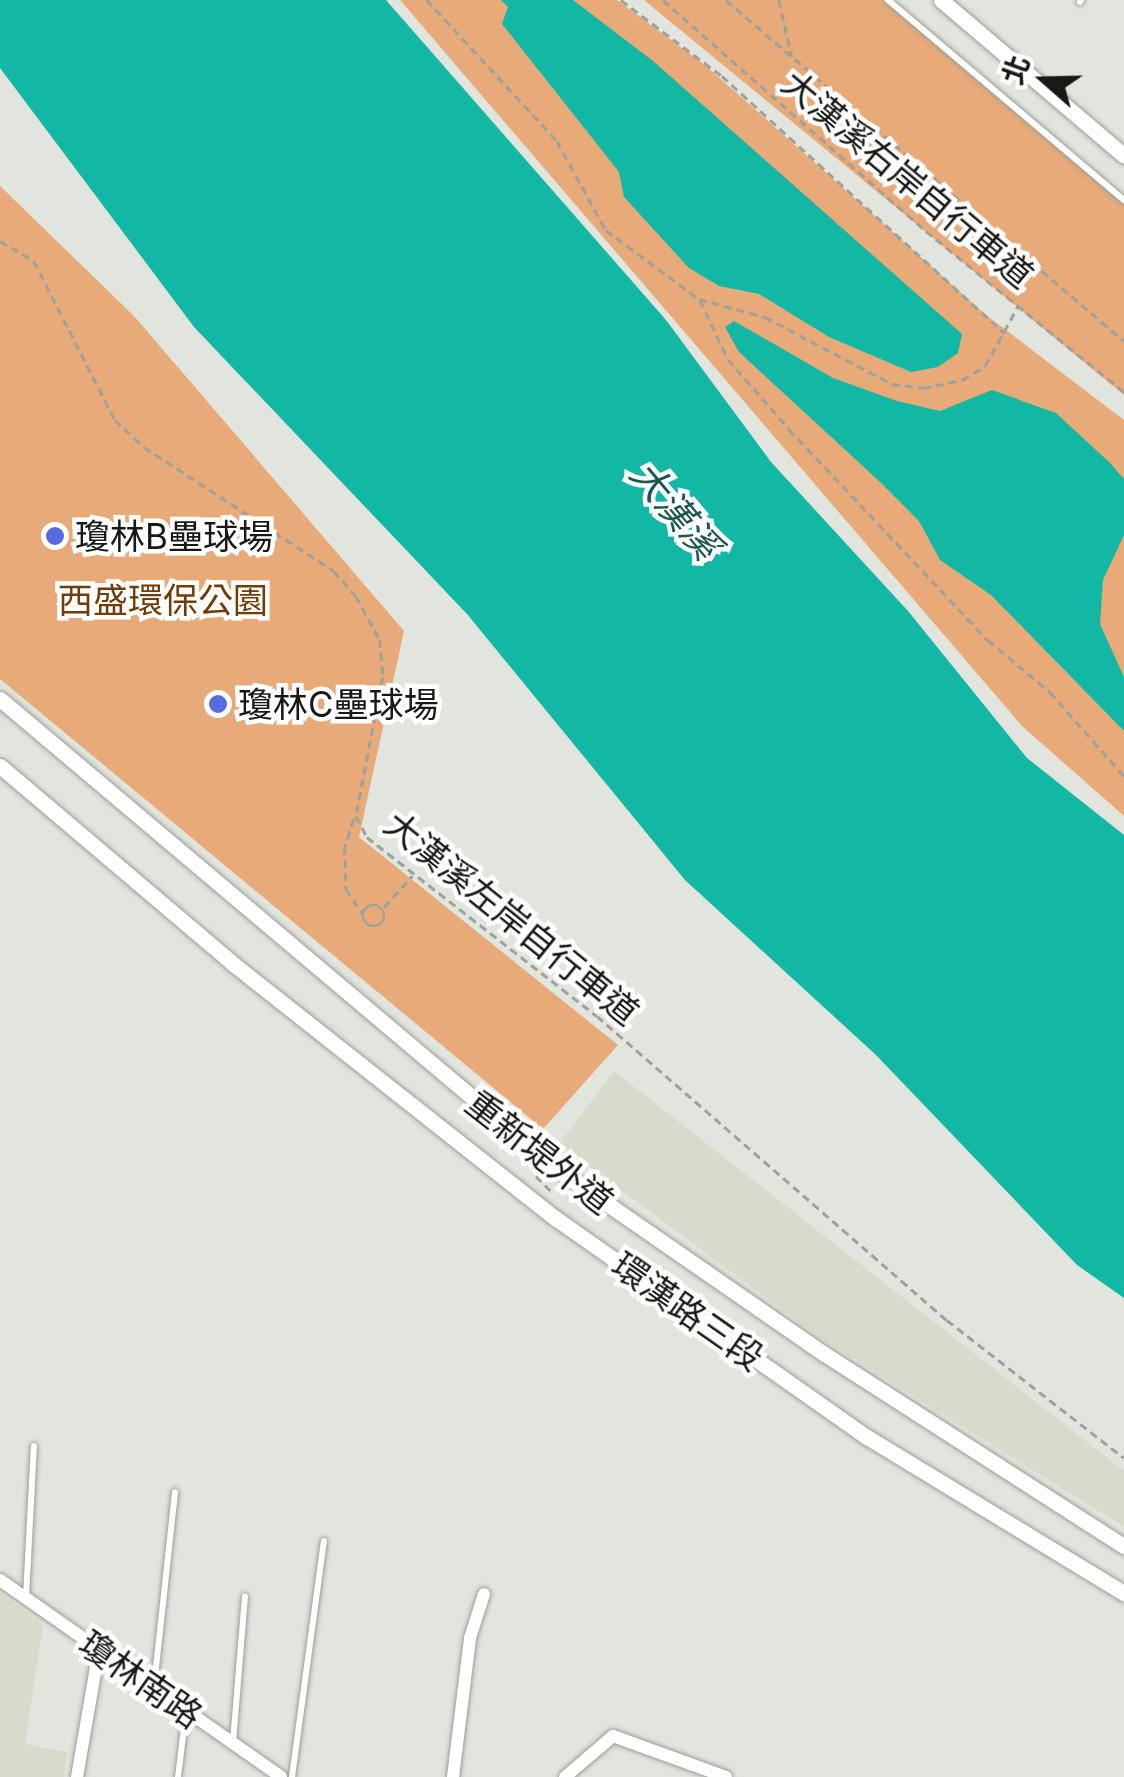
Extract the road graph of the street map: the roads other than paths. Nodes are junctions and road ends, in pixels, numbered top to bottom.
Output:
1 (888, 0) edge
2 (941, 0) edge
3 (1124, 156) edge
4 (1124, 200) edge
5 (0, 699) edge
6 (0, 766) edge
7 (34, 1446) dead end
8 (174, 1492) dead end
9 (324, 1541) dead end
10 (1124, 1546) edge
11 (0, 1580) edge
12 (1124, 1593) edge
13 (484, 1594) dead end
14 (245, 1596) dead end
15 (26, 1599) junction
16 (99, 1649) junction
17 (154, 1688) junction
18 (186, 1710) junction
19 (233, 1743) junction
20 (77, 1777) edge
21 (178, 1777) edge
22 (281, 1777) edge
23 (292, 1777) edge
24 (453, 1777) edge
25 (565, 1777) edge
26 (726, 1777) edge

1 - 4 lane
2 - 3 street
5 - 10 street, 重新堤外道
6 - 12 street, 環漢路三段
7 - 15 lane
8 - 17 lane
9 - 23 lane
11 - 15 street, 瓊林南路
13 - 24 street
14 - 19 lane
15 - 16 street, 瓊林南路
16 - 17 street, 瓊林南路
16 - 20 street
17 - 18 street, 瓊林南路
18 - 19 street, 瓊林南路
18 - 21 lane
19 - 22 street, 瓊林南路
25 - 26 street

